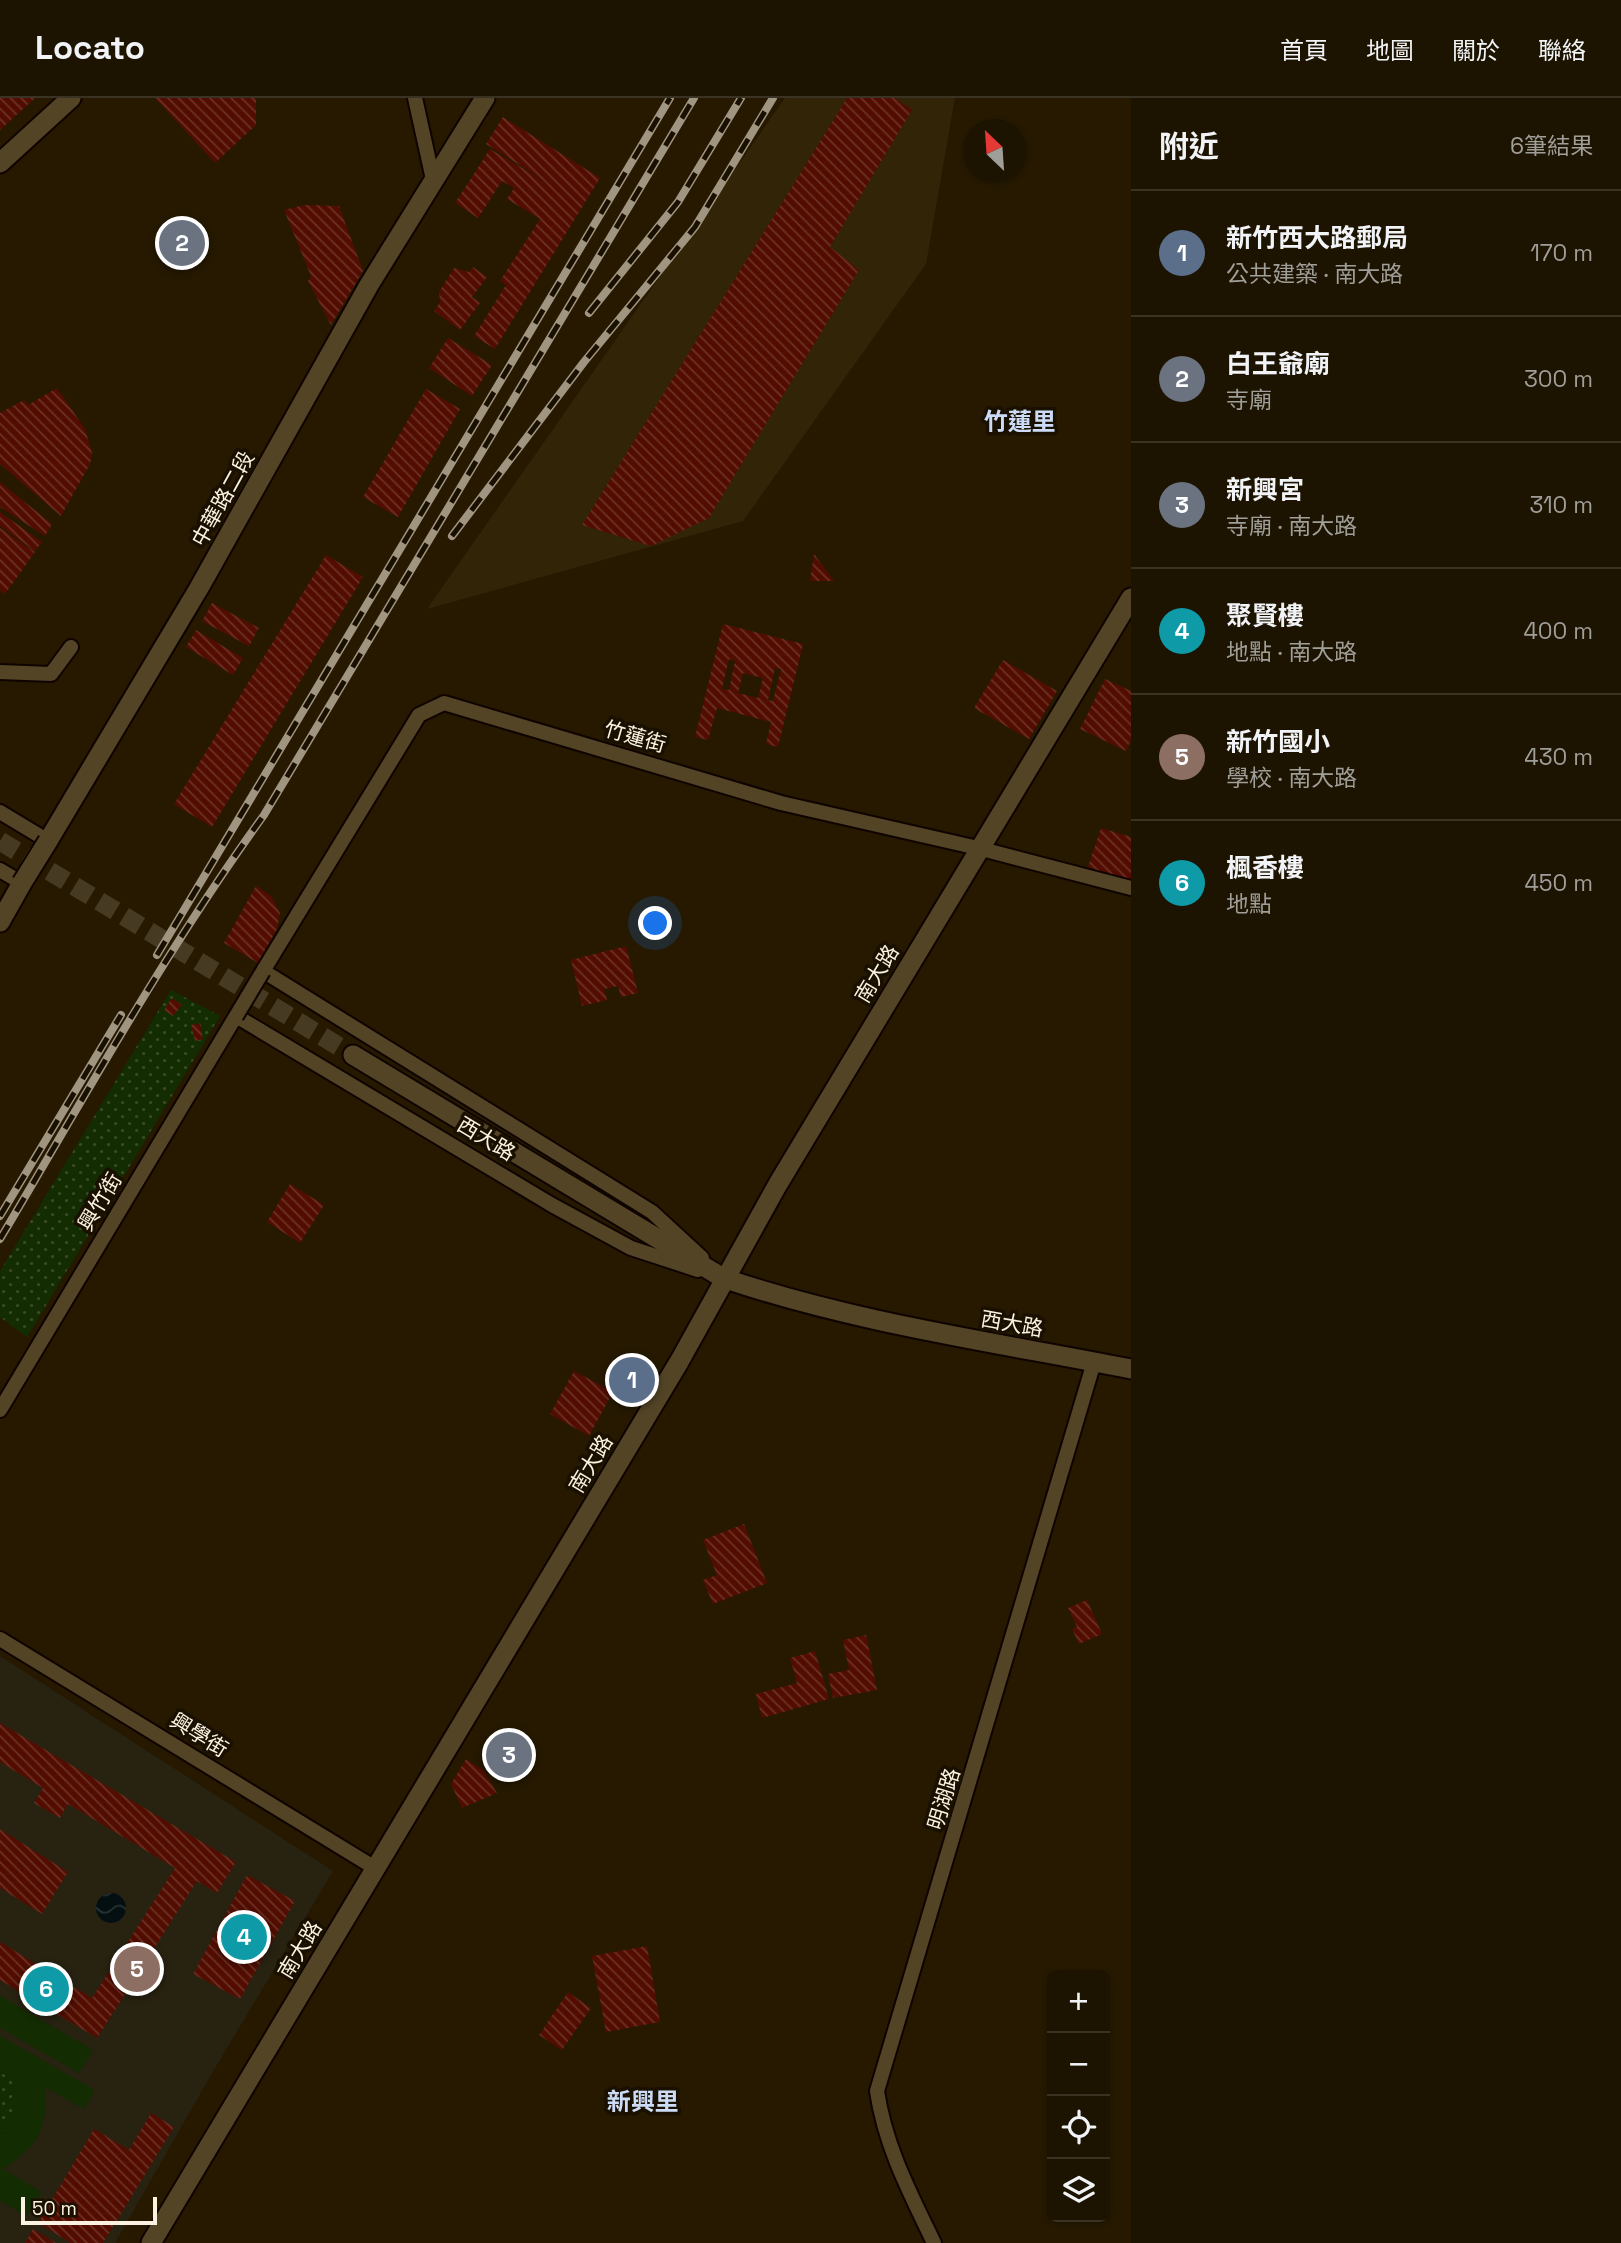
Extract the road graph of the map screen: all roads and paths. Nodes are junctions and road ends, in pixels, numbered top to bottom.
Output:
1 (71, 98) edge
2 (415, 98) edge
3 (485, 98) edge
4 (0, 163) edge
5 (434, 184) junction
6 (1131, 598) edge
7 (71, 647) dead end
8 (0, 672) edge
9 (0, 812) edge
10 (48, 841) junction
11 (978, 848) junction
12 (0, 870) edge
13 (22, 883) junction
14 (1131, 888) edge
15 (0, 922) edge
16 (263, 971) junction
17 (236, 1016) junction
18 (353, 1055) tunnel mouth
19 (723, 1278) junction
20 (1094, 1362) junction
21 (1131, 1369) edge
22 (0, 1410) edge
23 (0, 1639) edge
24 (375, 1868) junction
25 (152, 2243) edge
26 (934, 2243) edge

1 - 4 street
2 - 5 street
3 - 5 street, 中華路二段
5 - 10 street, 中華路二段
6 - 11 street, 南大路
7 - 8 street
9 - 10 street
10 - 13 street, 中華路二段, bridge
11 - 14 street, 竹蓮街
11 - 16 street, 竹蓮街
11 - 19 street, 南大路
12 - 13 street
13 - 15 street, 中華路二段
16 - 17 street, 竹蓮街, bridge
16 - 19 street, 西大路
17 - 19 street, 西大路
17 - 22 street, 興竹街
18 - 19 street, 西大路
19 - 20 street, 西大路
19 - 24 street, 南大路
20 - 21 street, 西大路
20 - 26 street, 明湖路
23 - 24 street, 興學街
24 - 25 street, 南大路

